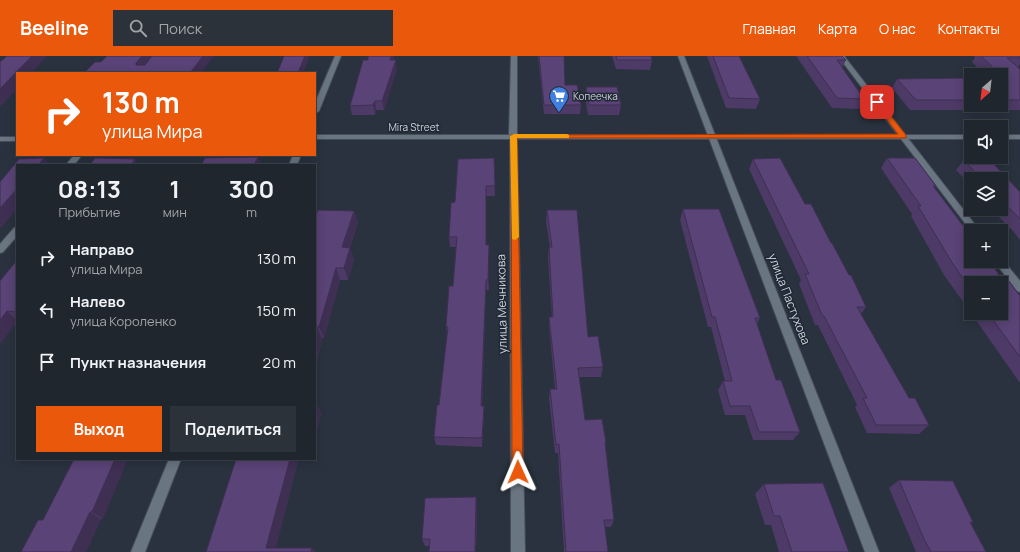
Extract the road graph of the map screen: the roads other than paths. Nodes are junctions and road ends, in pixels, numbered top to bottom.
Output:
1 (338, 56) edge
2 (514, 56) edge
3 (681, 56) edge
4 (841, 56) edge
5 (316, 108) edge
6 (514, 136) junction
7 (903, 136) junction
8 (316, 137) edge
9 (713, 137) junction
10 (964, 137) edge
11 (1008, 137) edge
12 (1020, 137) edge
13 (0, 139) edge
14 (16, 139) edge
15 (77, 156) edge
16 (71, 164) edge
17 (971, 224) edge
18 (16, 231) edge
19 (0, 250) edge
20 (1004, 268) edge
21 (1020, 288) edge
22 (175, 460) edge
23 (138, 552) edge
24 (518, 552) edge
25 (872, 552) edge

1 - 5 street
2 - 6 street, улица Мечникова
3 - 9 street, улица Пастухова
4 - 7 street
6 - 8 street, Mira Street
6 - 9 street, Mira Street
6 - 24 street, улица Мечникова
7 - 9 street, Mira Street
7 - 10 street, Mira Street
7 - 17 street
9 - 25 street, улица Пастухова
11 - 12 street
13 - 14 street
15 - 16 street
18 - 19 street
20 - 21 street
22 - 23 street

